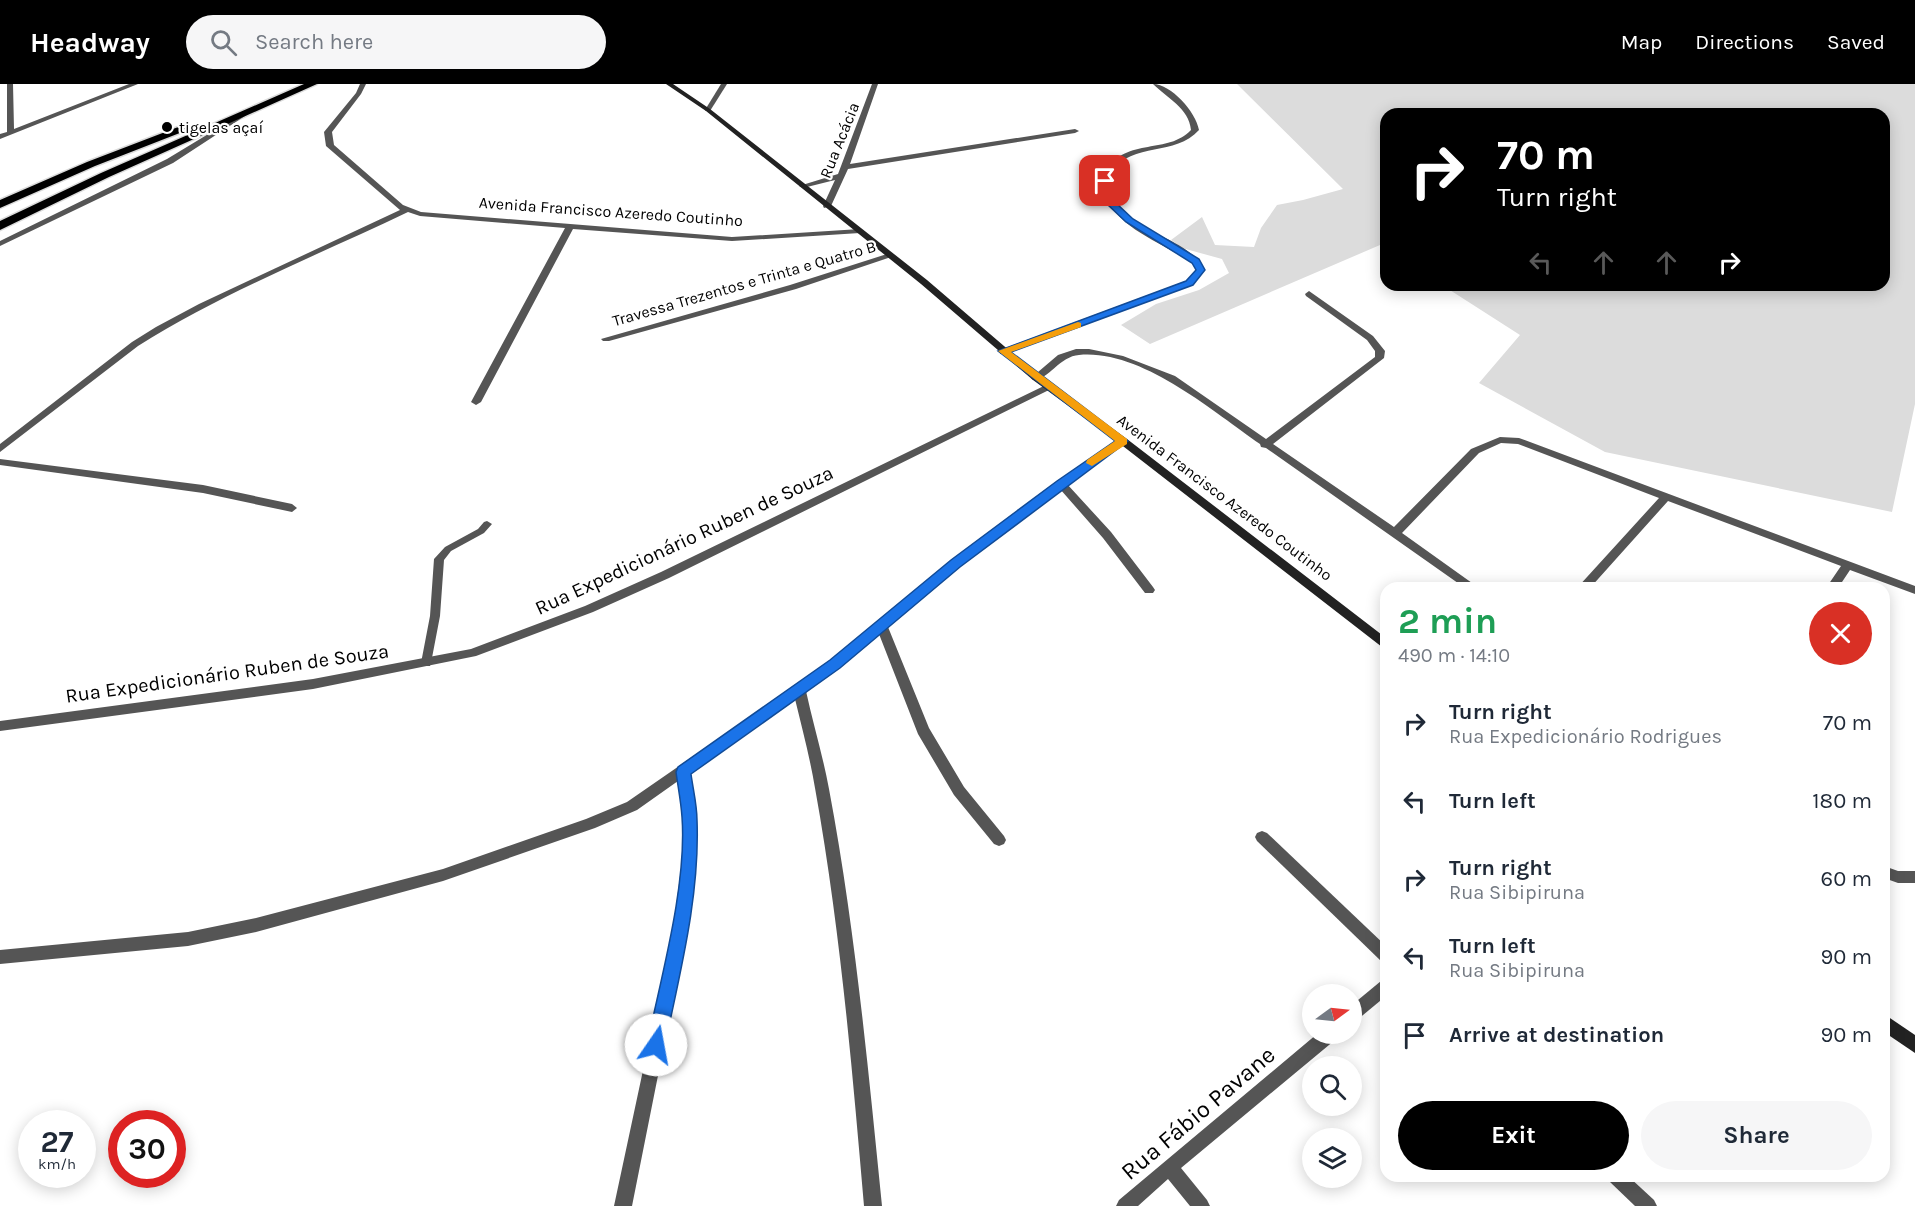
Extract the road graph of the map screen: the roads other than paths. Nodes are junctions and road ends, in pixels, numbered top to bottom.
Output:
1 (10, 84) edge
2 (135, 84) edge
3 (290, 84) edge
4 (312, 84) edge
5 (363, 84) edge
6 (669, 84) edge
7 (724, 84) edge
8 (875, 84) edge
9 (1156, 84) edge
10 (708, 110) junction
11 (244, 114) junction
12 (1075, 131) dead end
13 (11, 133) junction
14 (0, 137) edge
15 (845, 168) junction
16 (840, 176) junction
17 (48, 182) junction
18 (802, 186) junction
19 (0, 204) edge
20 (827, 206) junction
21 (0, 210) edge
22 (406, 210) junction
23 (0, 226) edge
24 (570, 226) junction
25 (860, 231) junction
26 (0, 244) edge
27 (890, 256) junction
28 (1309, 294) dead end
29 (606, 339) dead end
30 (1004, 351) junction
31 (1036, 378) junction
32 (1048, 387) junction
33 (476, 402) dead end
34 (1123, 441) junction
35 (1265, 445) junction
36 (0, 449) edge
37 (5, 463) edge
38 (0, 473) edge
39 (1061, 483) junction
40 (1667, 496) junction
41 (292, 508) dead end
42 (487, 524) dead end
43 (1395, 533) junction
44 (1848, 564) junction
45 (1464, 582) edge
46 (1588, 582) edge
47 (1836, 582) edge
48 (1149, 590) dead end
49 (1915, 590) edge
50 (881, 625) junction
51 (1380, 639) edge
52 (426, 663) junction
53 (799, 689) junction
54 (0, 726) edge
55 (683, 772) junction
56 (1262, 837) dead end
57 (999, 840) dead end
58 (1890, 874) edge
59 (1915, 877) edge
60 (1380, 950) edge
61 (0, 957) edge
62 (1380, 991) edge
63 (1362, 1006) edge
64 (1890, 1026) edge
65 (1317, 1044) edge
66 (1915, 1045) edge
67 (1169, 1167) junction
68 (1622, 1182) edge
69 (623, 1206) edge
70 (873, 1206) edge
71 (1125, 1206) edge
72 (1201, 1206) edge
73 (1648, 1206) edge

1 - 13 street
2 - 13 street
3 - 17 highway
4 - 11 highway
5 - 22 street, Avenida Francisco Azeredo Coutinho
6 - 10 main road
7 - 10 street
8 - 15 street, Rua Acácia
9 - 30 street
10 - 18 main road
11 - 23 highway
11 - 26 street
12 - 15 street
13 - 14 street
15 - 16 street, Rua Acácia
16 - 18 street
16 - 20 street, Rua Acácia
17 - 19 highway
17 - 21 highway
18 - 20 main road
20 - 25 main road
22 - 24 street, Avenida Francisco Azeredo Coutinho
22 - 36 street
24 - 25 street, Avenida Francisco Azeredo Coutinho
24 - 33 street
25 - 27 main road, Avenida Francisco Azeredo Coutinho
27 - 29 street, Travessa Trezentos e Trinta e Quatro B
27 - 30 main road, Avenida Francisco Azeredo Coutinho
28 - 35 street
30 - 31 main road, Avenida Francisco Azeredo Coutinho
31 - 32 main road, Avenida Francisco Azeredo Coutinho
31 - 35 street
32 - 34 main road, Avenida Francisco Azeredo Coutinho
32 - 52 street, Rua Expedicionário Ruben de Souza
34 - 39 street
34 - 51 main road, Avenida Francisco Azeredo Coutinho
35 - 43 street
37 - 38 street
37 - 41 street
39 - 48 street
39 - 50 street
40 - 43 street
40 - 44 street
40 - 46 street
42 - 52 lane
43 - 45 street
44 - 47 street
44 - 49 street
50 - 53 street
50 - 57 street
52 - 54 street, Rua Expedicionário Ruben de Souza
53 - 55 street
53 - 70 street
55 - 61 street
55 - 69 street
56 - 60 street
58 - 59 street
62 - 63 street
64 - 66 main road
65 - 67 street, Rua Fábio Pavane
67 - 71 street, Rua Fábio Pavane
67 - 72 street
68 - 73 street

